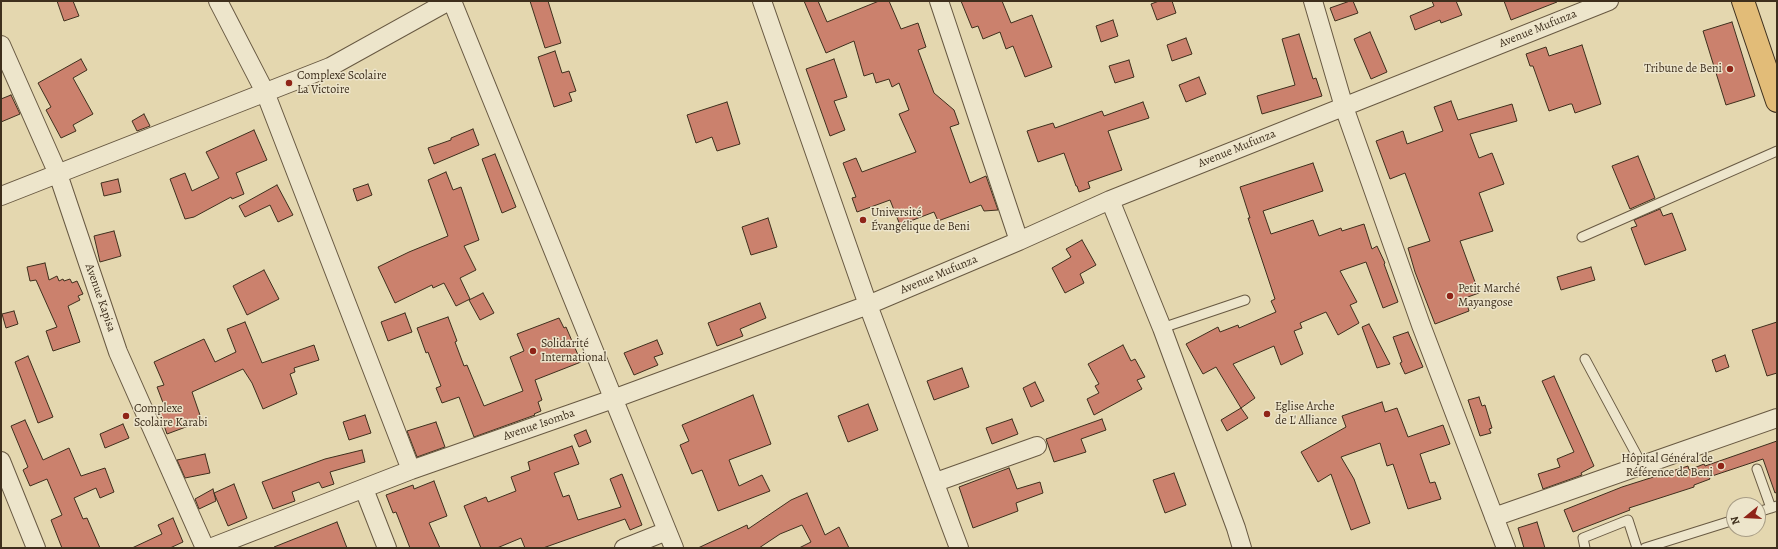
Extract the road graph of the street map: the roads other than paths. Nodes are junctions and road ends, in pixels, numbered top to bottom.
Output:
1 (218, 1) edge
2 (451, 1) edge
3 (762, 1) edge
4 (939, 1) edge
5 (1313, 1) edge
6 (1609, 1) edge
7 (1743, 1) edge
8 (1, 45) edge
9 (1774, 80) edge
10 (265, 92) junction
11 (1777, 101) edge
12 (1344, 107) junction
13 (1777, 151) edge
14 (58, 174) junction
15 (1, 196) edge
16 (1110, 200) junction
17 (1582, 237) dead end
18 (1019, 241) junction
19 (1245, 300) dead end
20 (868, 305) junction
21 (1162, 328) junction
22 (1584, 359) dead end
23 (613, 399) junction
24 (1777, 418) edge
25 (1037, 446) dead end
26 (1, 461) edge
27 (1642, 465) junction
28 (1757, 469) dead end
29 (411, 470) junction
30 (936, 482) junction
31 (364, 489) junction
32 (1774, 507) edge
33 (1494, 517) junction
34 (1726, 523) edge
35 (667, 531) junction
36 (36, 548) edge
37 (205, 548) edge
38 (210, 548) edge
39 (387, 548) edge
40 (624, 548) edge
41 (674, 548) edge
42 (959, 548) edge
43 (1242, 548) edge
44 (1506, 548) edge
45 (1585, 548) edge
46 (1637, 548) edge
47 (1645, 548) edge

1 - 10 street
2 - 10 street
2 - 23 street
3 - 20 street
4 - 18 street
5 - 12 street
6 - 12 street, Avenue Mufunza
7 - 9 highway
8 - 14 street, Avenue Kapisa
9 - 11 highway
10 - 14 street
10 - 29 street
12 - 16 street, Avenue Mufunza
12 - 33 street
13 - 17 lane
14 - 15 street
14 - 37 street, Avenue Kapisa
16 - 18 street, Avenue Mufunza
16 - 21 street
18 - 20 street, Avenue Mufunza
19 - 21 lane
20 - 23 street, Avenue Isomba
20 - 30 street
21 - 43 street
22 - 27 lane
23 - 29 street, Avenue Isomba
23 - 35 street
24 - 27 street
25 - 30 street
26 - 36 street
27 - 33 street
28 - 32 lane
29 - 31 street, Avenue Isomba
30 - 42 street
31 - 38 street, Avenue Isomba
31 - 39 street
33 - 44 street
34 - 47 lane
35 - 40 street
35 - 41 street
45 - 46 lane

